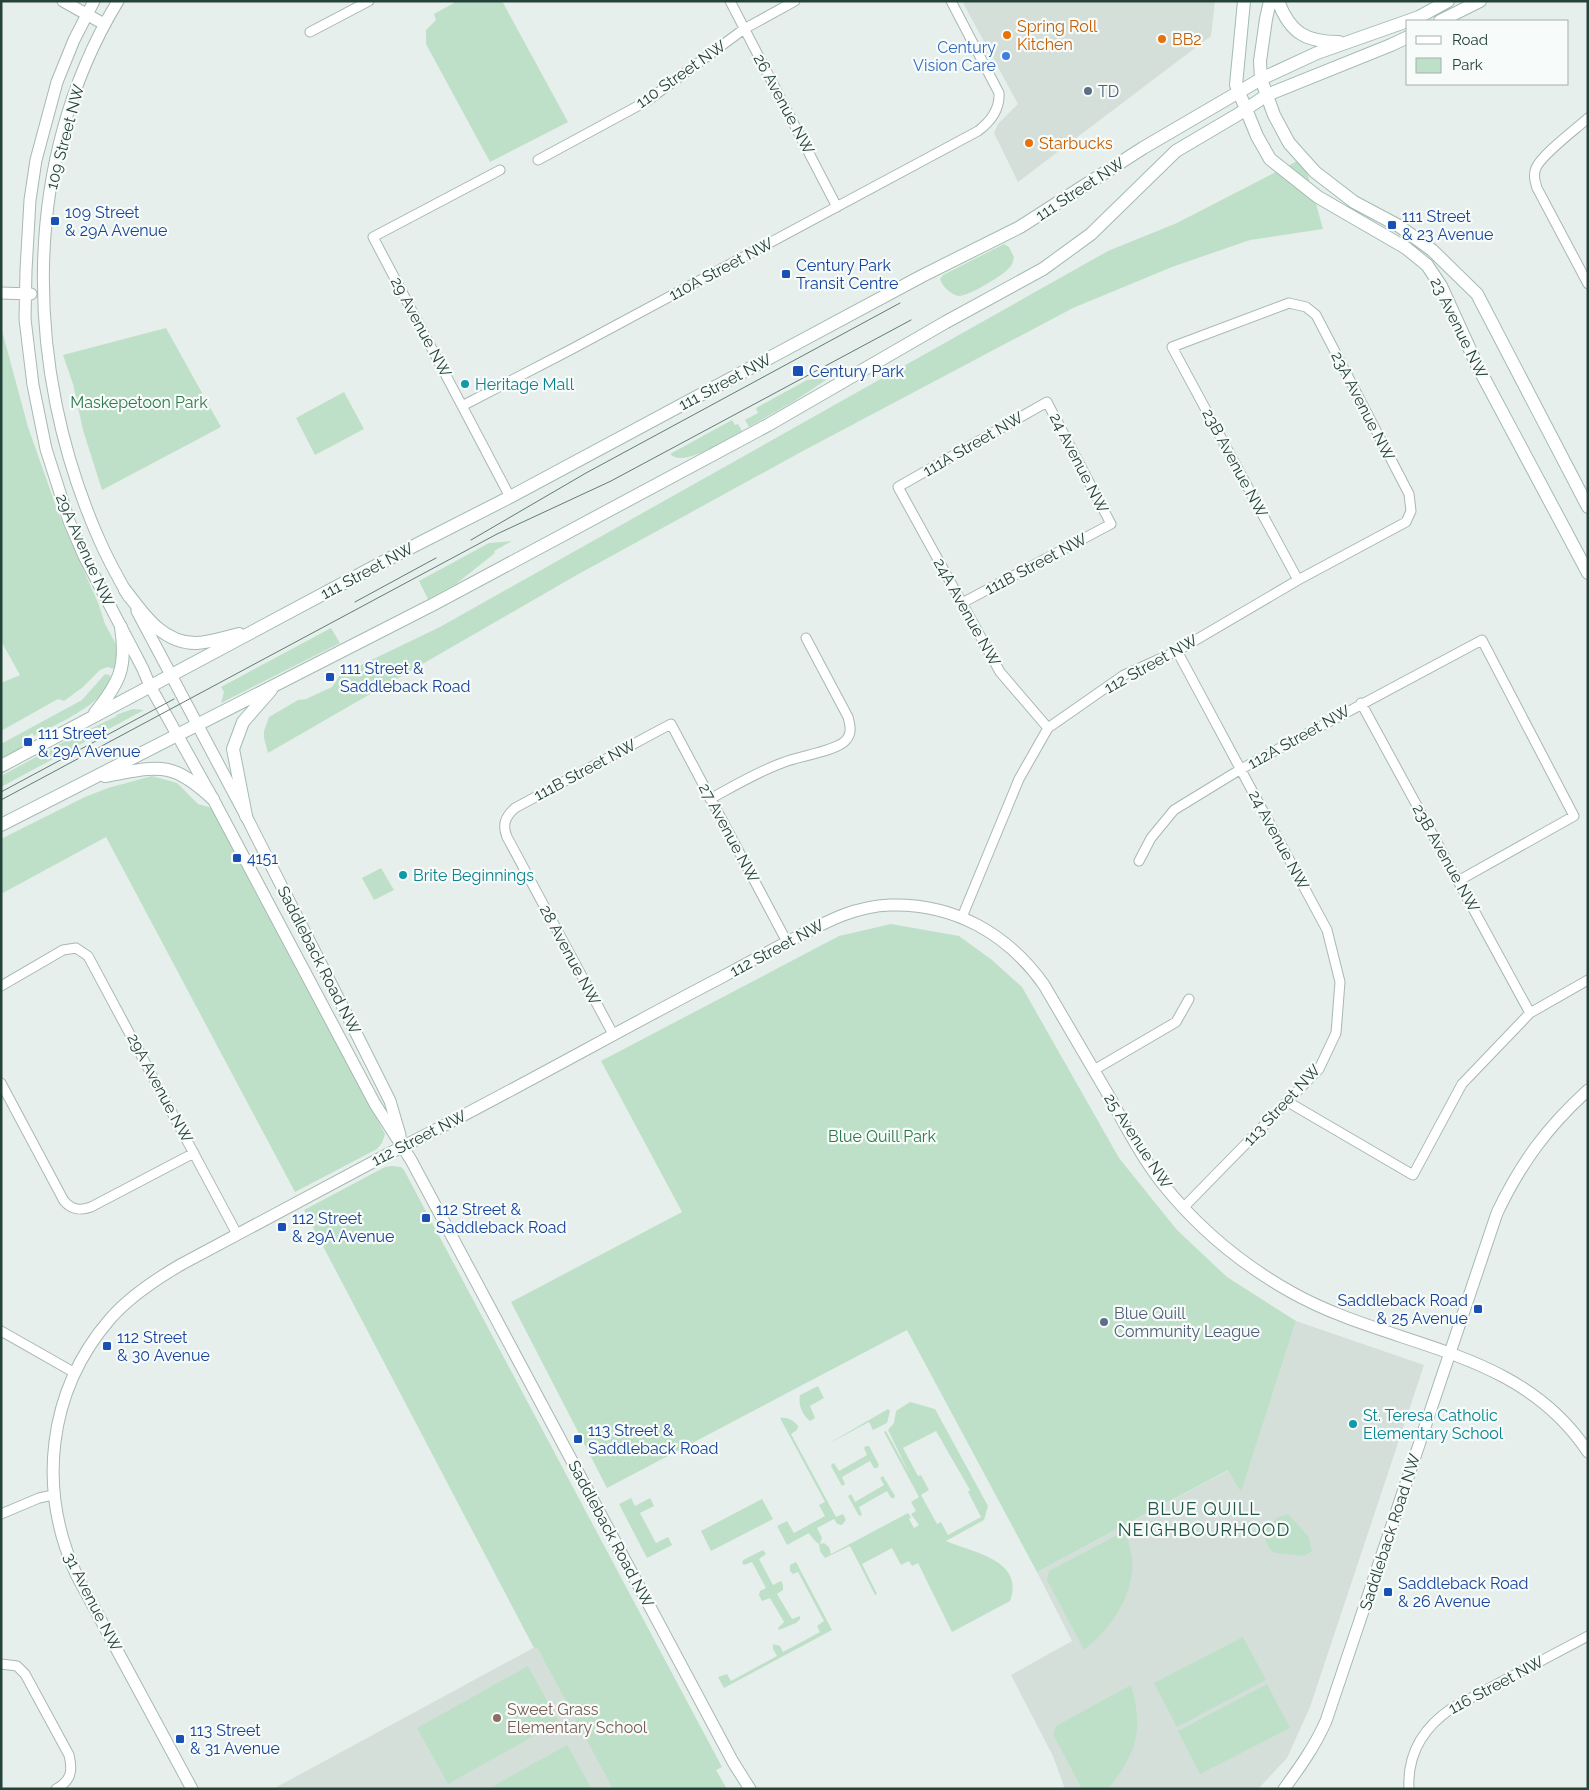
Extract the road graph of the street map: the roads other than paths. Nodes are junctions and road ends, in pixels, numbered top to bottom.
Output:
1 (63, 1) edge
2 (94, 1) edge
3 (118, 1) edge
4 (370, 1) edge
5 (730, 1) edge
6 (796, 1) edge
7 (951, 1) edge
8 (1244, 1) edge
9 (1270, 1) edge
10 (1278, 1) edge
11 (1448, 1) edge
12 (1480, 1) edge
13 (87, 15) junction
14 (1410, 20) edge
15 (1442, 20) edge
16 (1406, 22) edge
17 (104, 24) junction
18 (744, 29) junction
19 (310, 32) dead end
20 (1406, 38) edge
21 (1347, 42) junction
22 (1261, 79) junction
23 (1238, 91) junction
24 (1267, 94) junction
25 (1245, 108) junction
26 (1588, 118) edge
27 (538, 160) dead end
28 (500, 170) dead end
29 (837, 206) junction
30 (1588, 284) edge
31 (1, 293) edge
32 (25, 294) junction
33 (42, 295) junction
34 (1172, 347) joint
35 (1047, 402) joint
36 (462, 406) junction
37 (898, 487) joint
38 (510, 497) junction
39 (1588, 507) edge
40 (1411, 511) joint
41 (1110, 524) joint
42 (1588, 573) edge
43 (1298, 580) junction
44 (125, 590) junction
45 (962, 603) junction
46 (120, 627) junction
47 (259, 629) junction
48 (806, 638) dead end
49 (1177, 651) junction
50 (172, 675) junction
51 (277, 684) junction
52 (150, 686) junction
53 (1361, 703) junction
54 (91, 718) junction
55 (197, 724) junction
56 (671, 724) joint
57 (1048, 728) junction
58 (177, 734) junction
59 (1, 766) edge
60 (1241, 769) junction
61 (95, 777) junction
62 (212, 798) junction
63 (710, 799) junction
64 (246, 816) junction
65 (504, 822) joint
66 (1, 825) edge
67 (1139, 861) dead end
68 (1458, 881) junction
69 (962, 917) junction
70 (787, 942) junction
71 (1588, 980) edge
72 (1340, 982) joint
73 (1, 986) edge
74 (1189, 999) dead end
75 (1530, 1013) junction
76 (613, 1034) junction
77 (1094, 1070) junction
78 (1, 1083) edge
79 (1588, 1090) edge
80 (1288, 1102) junction
81 (404, 1146) junction
82 (194, 1153) junction
83 (1184, 1208) junction
84 (237, 1234) junction
85 (1, 1331) edge
86 (1450, 1354) junction
87 (75, 1373) junction
88 (1588, 1452) edge
89 (54, 1495) junction
90 (1, 1514) edge
91 (1588, 1636) edge
92 (1, 1664) edge
93 (56, 1789) edge
94 (192, 1789) edge
95 (750, 1789) edge
96 (1284, 1789) edge
97 (1410, 1789) edge

1 - 13 street
2 - 13 street, 109 Street NW
3 - 17 street, 109 Street NW
4 - 19 street
5 - 18 street, 26 Avenue NW
6 - 18 street, 110 Street NW
7 - 29 street, 110A Street NW
8 - 23 main road, 23 Avenue NW
9 - 22 main road, 23 Avenue NW
10 - 21 main road
11 - 14 main road, 111 Street NW
12 - 15 main road
13 - 17 street
13 - 32 street, 109 Street NW
16 - 21 main road, 111 Street NW
17 - 33 street, 109 Street NW
18 - 27 street, 110 Street NW
18 - 29 street, 26 Avenue NW
20 - 24 main road, 111 Street NW
21 - 22 main road, 111 Street NW
22 - 23 main road, 111 Street NW
22 - 24 main road, 23 Avenue NW
23 - 25 main road, 23 Avenue NW
23 - 38 main road, 111 Street NW
24 - 25 main road, 111 Street NW
24 - 39 main road, 23 Avenue NW
25 - 42 main road, 23 Avenue NW
25 - 51 main road, 111 Street NW
26 - 30 street
28 - 36 street, 29 Avenue NW
29 - 36 street, 110A Street NW
31 - 32 street
32 - 33 street
32 - 46 street, 29A Avenue NW
33 - 44 street, 29A Avenue NW
34 - 40 street, 23A Avenue NW
34 - 43 street, 23B Avenue NW
35 - 37 street, 111A Street NW
35 - 41 street, 24 Avenue NW
36 - 38 street, 29 Avenue NW
37 - 45 street, 24A Avenue NW
38 - 47 main road, 111 Street NW
40 - 43 street, 112 Street NW
41 - 45 street, 111B Street NW
43 - 49 street, 112 Street NW
44 - 47 main road
44 - 50 street, 29A Avenue NW
45 - 57 street, 24A Avenue NW
46 - 52 street, 29A Avenue NW
46 - 54 main road
47 - 50 main road, 111 Street NW
48 - 63 street
49 - 57 street, 112 Street NW
49 - 60 street, 24 Avenue NW
50 - 52 main road, 111 Street NW
50 - 55 street, 29A Avenue NW
51 - 55 main road, 111 Street NW
51 - 64 main road
52 - 54 main road, 111 Street NW
52 - 58 street, 29A Avenue NW
53 - 60 street, 112A Street NW
53 - 68 street, 23B Avenue NW
53 - 68 street, 112A Street NW
54 - 59 main road, 111 Street NW
55 - 58 main road, 111 Street NW
55 - 64 street, Saddleback Road NW
56 - 63 street, 27 Avenue NW
56 - 65 street, 111B Street NW
57 - 69 street, 112 Street NW
58 - 61 main road, 111 Street NW
58 - 62 street, Saddleback Road NW
60 - 67 street, 112A Street NW
60 - 72 street, 24 Avenue NW
61 - 62 main road
61 - 66 main road, 111 Street NW
62 - 81 street, Saddleback Road NW
63 - 70 street, 27 Avenue NW
64 - 81 street, Saddleback Road NW
65 - 76 street, 28 Avenue NW
68 - 75 street, 23B Avenue NW
69 - 70 street, 112 Street NW
69 - 77 street, 25 Avenue NW
70 - 76 street, 112 Street NW
71 - 75 street
72 - 80 street, 113 Street NW
73 - 82 street, 29A Avenue NW
74 - 77 street
75 - 80 street
76 - 81 street, 112 Street NW
77 - 83 street, 25 Avenue NW
78 - 82 street
79 - 86 street, Saddleback Road NW
80 - 83 street, 113 Street NW
81 - 84 street, 112 Street NW
81 - 95 street, Saddleback Road NW
82 - 84 street, 29A Avenue NW
83 - 86 street, 25 Avenue NW
84 - 87 street, 112 Street NW
85 - 87 street
86 - 88 street, 25 Avenue NW
86 - 96 street, Saddleback Road NW
87 - 89 street, 31 Avenue NW
89 - 90 street
89 - 94 street, 31 Avenue NW
91 - 97 street, 116 Street NW
92 - 93 street

